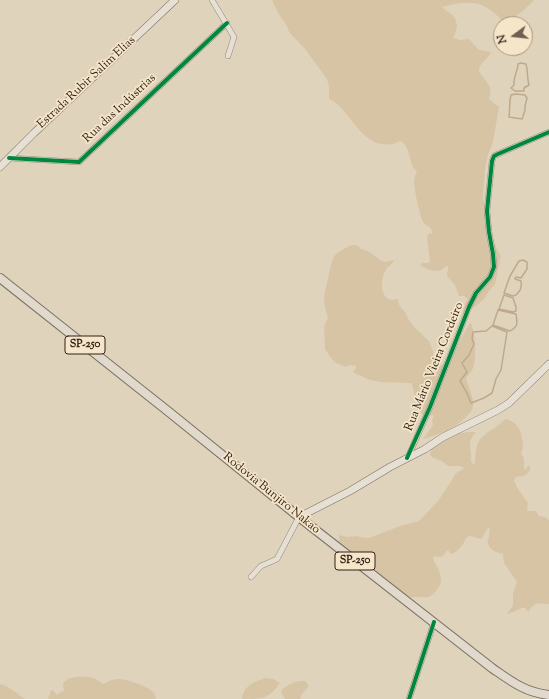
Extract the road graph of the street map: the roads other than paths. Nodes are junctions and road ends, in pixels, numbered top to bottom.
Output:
1 (175, 0) edge
2 (212, 0) edge
3 (227, 23) junction
4 (228, 56) dead end
5 (549, 132) edge
6 (9, 158) junction
7 (0, 167) edge
8 (0, 278) edge
9 (549, 364) edge
10 (407, 458) junction
11 (300, 517) junction
12 (251, 577) dead end
13 (434, 622) junction
14 (549, 695) edge
15 (409, 699) edge

1 - 6 street, Estrada Rubir Salim Elias
2 - 3 street
3 - 4 street
3 - 6 street, Rua das Indústrias
5 - 10 street, Rua Mário Vieira Cordeiro
6 - 7 street, Estrada Rubir Salim Elias
8 - 11 main road, Rodovia Bunjiro Nakao / SP-250
9 - 10 street
10 - 11 street
11 - 12 street
11 - 13 main road, Rodovia Bunjiro Nakao / SP-250
13 - 14 main road, Rodovia Bunjiro Nakao / SP-250
13 - 15 street

